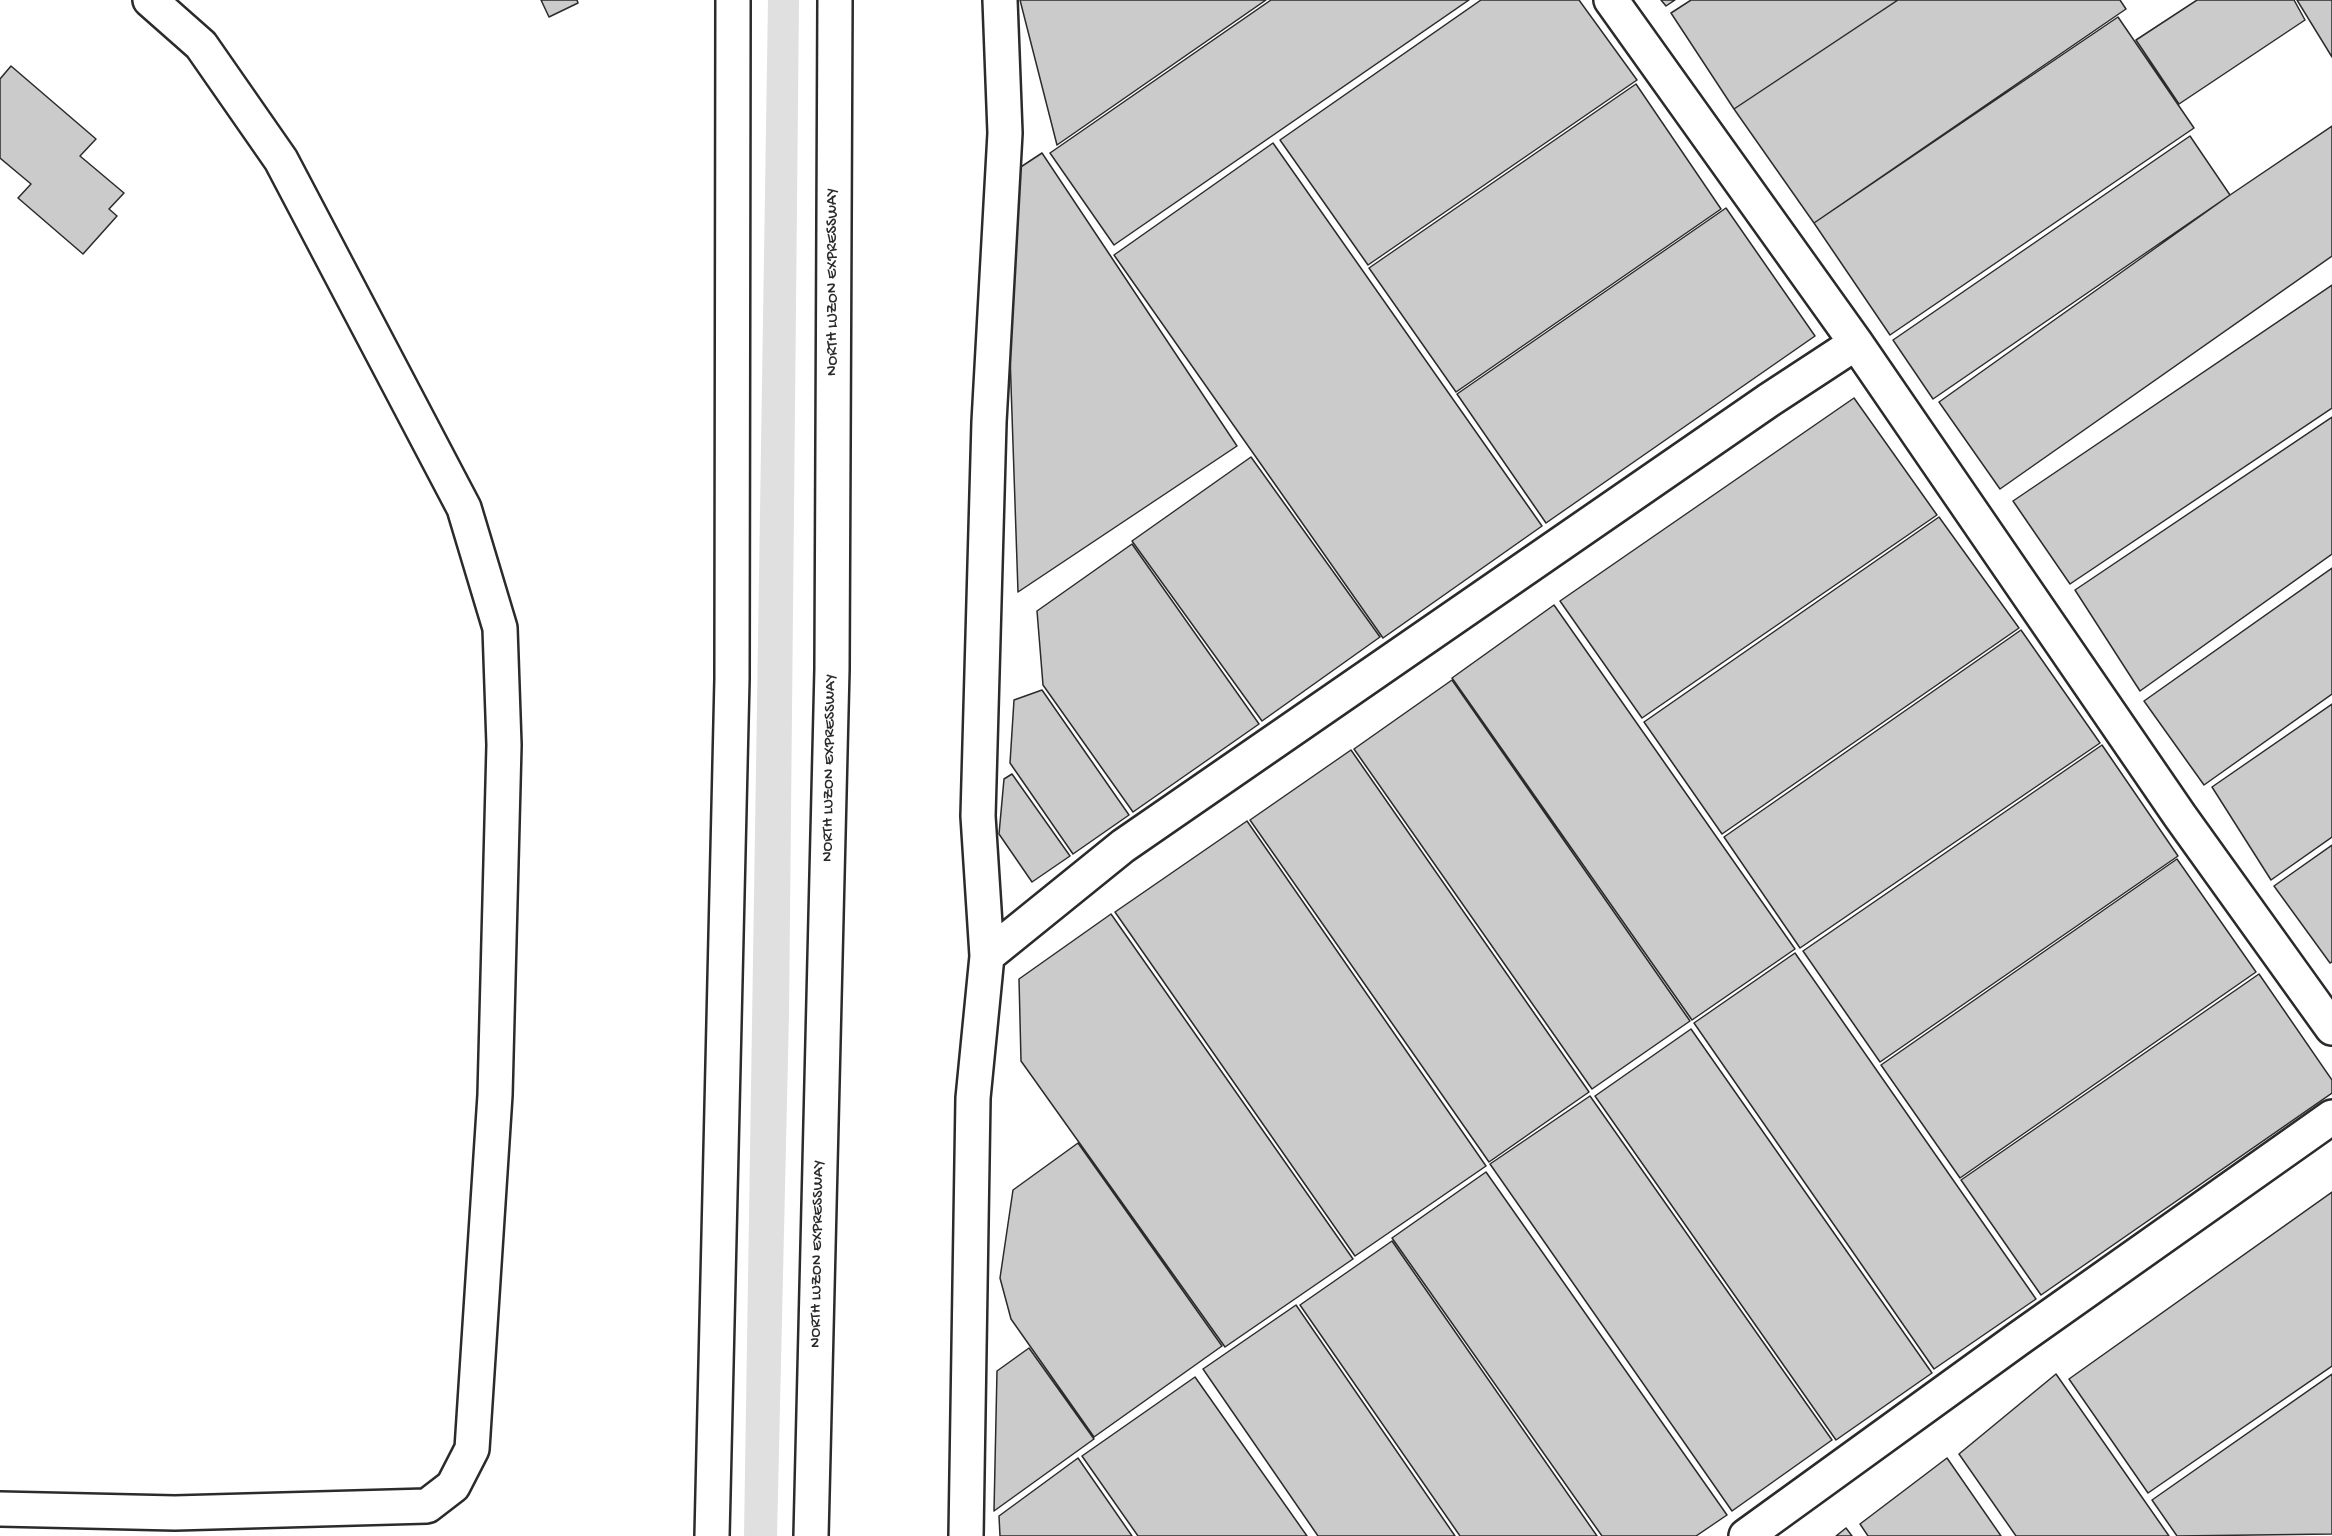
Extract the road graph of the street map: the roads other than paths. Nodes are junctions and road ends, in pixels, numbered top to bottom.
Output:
1 (150, 0) edge
2 (733, 0) edge
3 (835, 0) edge
4 (1000, 0) edge
5 (1611, 0) edge
6 (1856, 343) junction
7 (987, 956) junction
8 (2332, 1028) edge
9 (2332, 1117) edge
10 (0, 1509) edge
11 (712, 1536) edge
12 (811, 1536) edge
13 (966, 1536) edge
14 (1746, 1536) edge

1 - 10 main road
2 - 11 main road
3 - 12 main road, NORTH LUZON EXPRESSWAY
4 - 7 main road
5 - 6 main road
6 - 7 main road
6 - 8 main road
7 - 13 main road
9 - 14 main road

